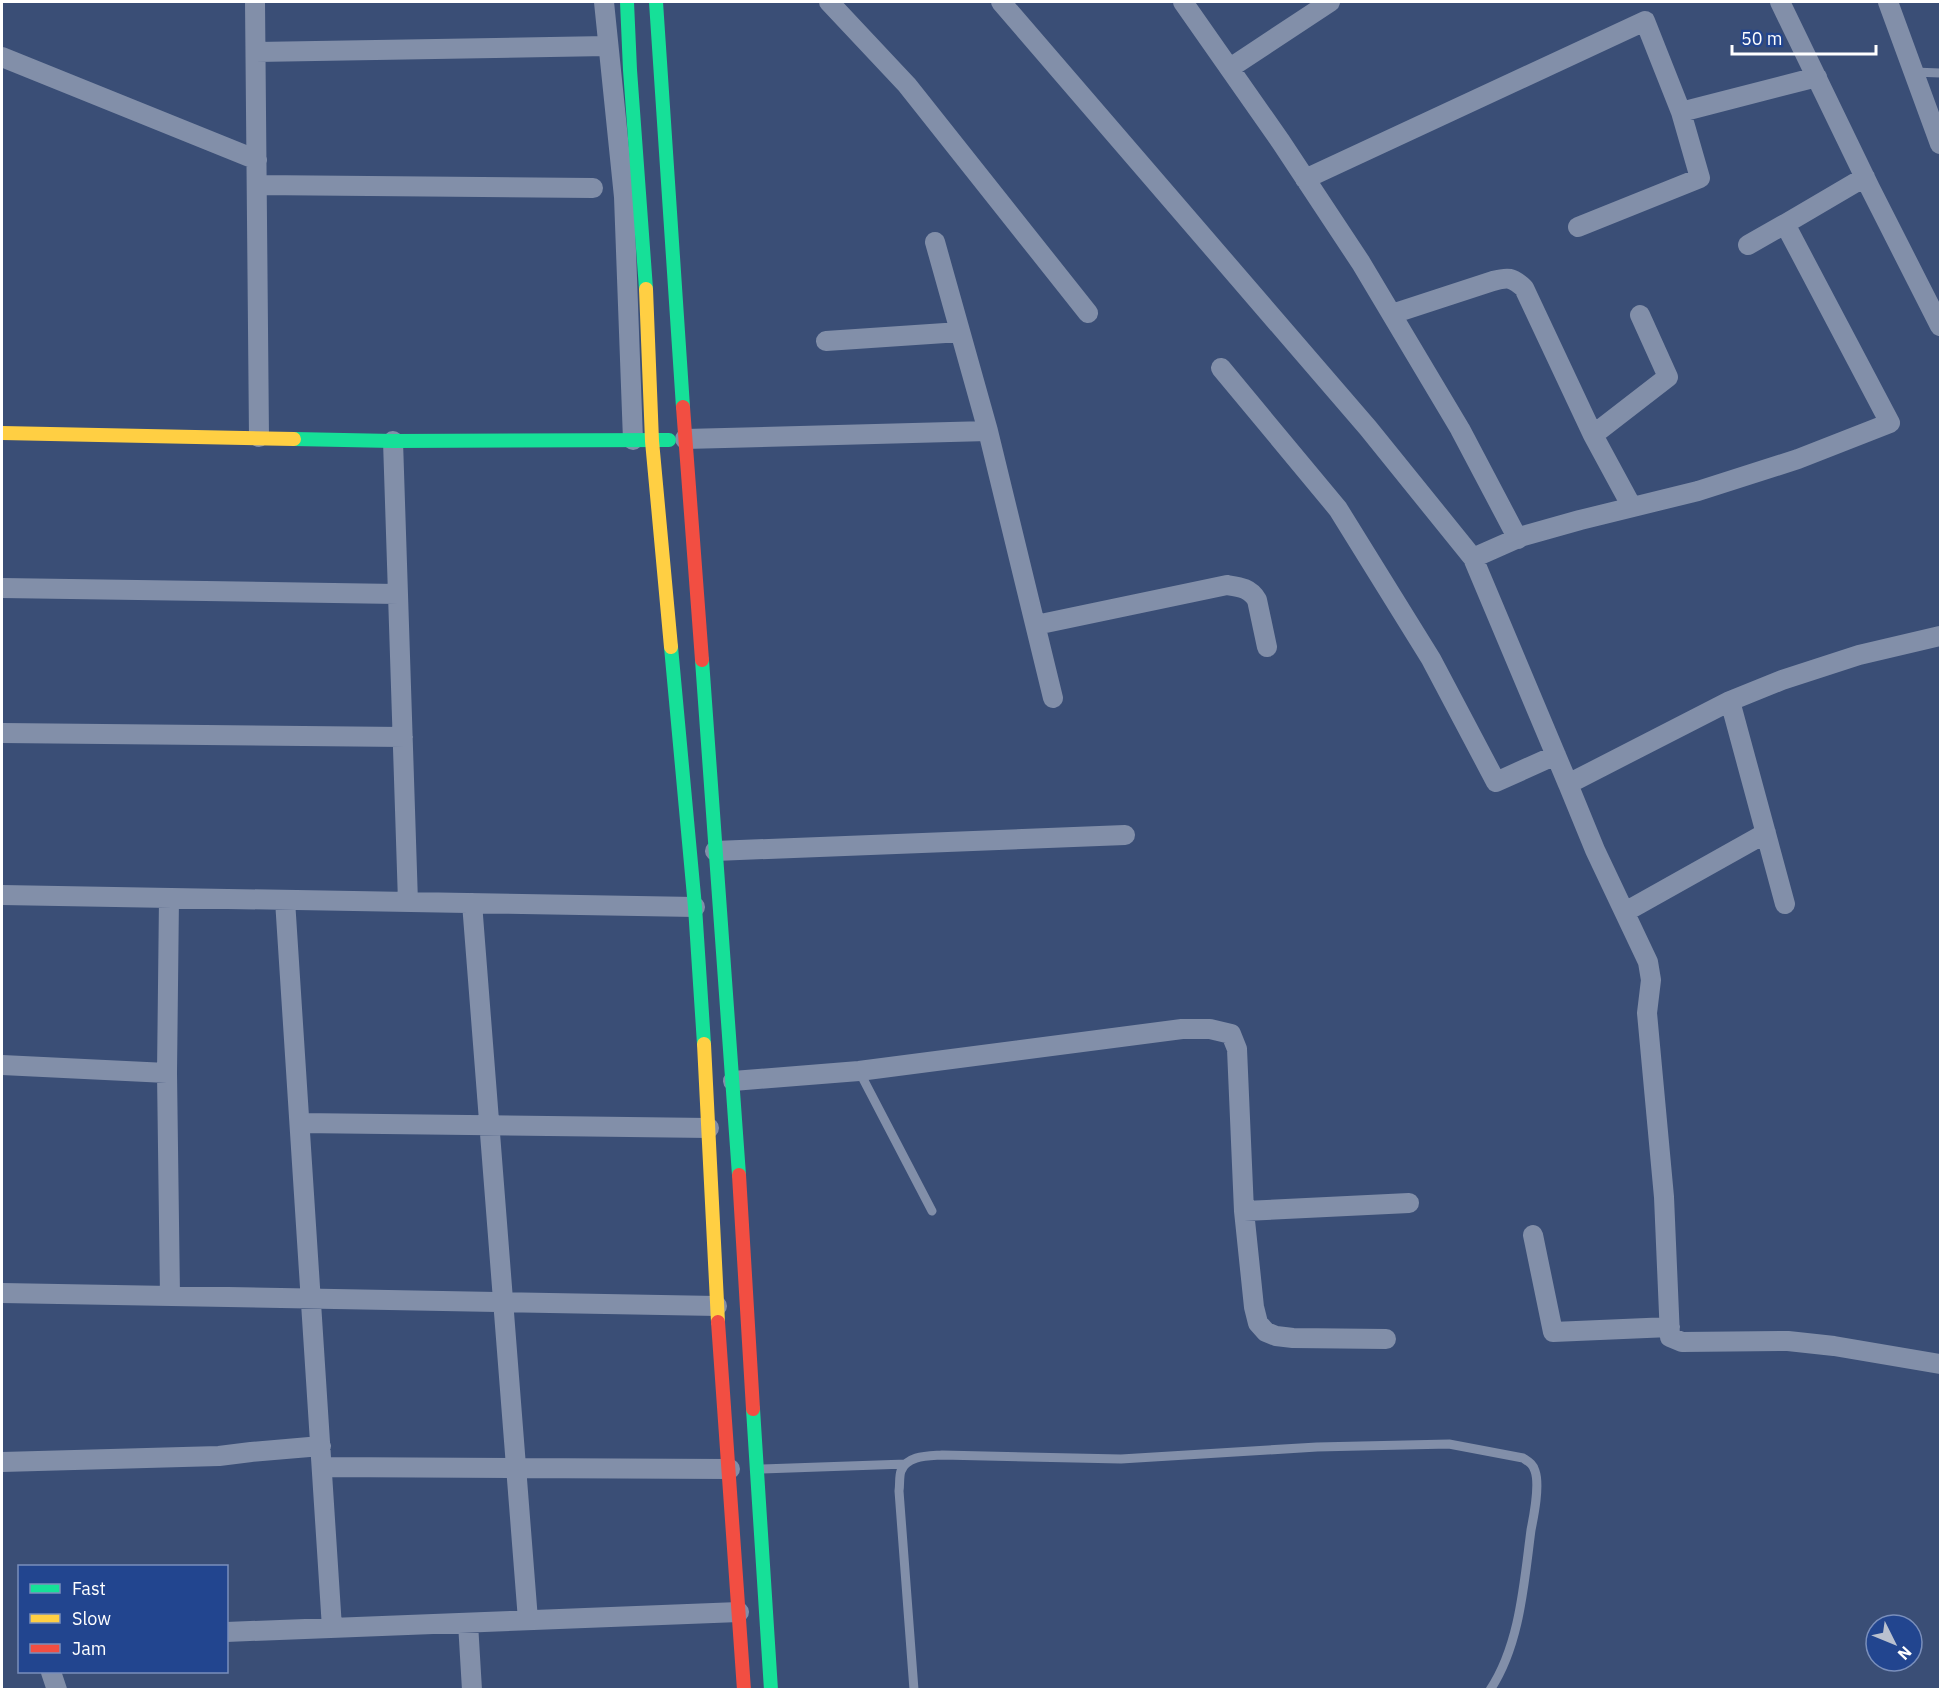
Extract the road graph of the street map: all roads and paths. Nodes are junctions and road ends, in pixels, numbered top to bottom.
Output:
1 (255, 2) edge
2 (604, 2) edge
3 (627, 2) edge
4 (656, 2) edge
5 (829, 2) edge
6 (1001, 2) edge
7 (1183, 2) edge
8 (1330, 2) edge
9 (1780, 2) edge
10 (1888, 2) edge
11 (607, 46) junction
12 (256, 52) junction
13 (2, 57) edge
14 (1230, 68) junction
15 (1914, 72) junction
16 (1941, 73) edge
17 (1817, 77) junction
18 (1681, 112) junction
19 (1941, 144) edge
20 (257, 160) junction
21 (1865, 177) junction
22 (1305, 179) junction
23 (257, 185) junction
24 (593, 188) dead end
25 (1785, 224) junction
26 (1578, 227) dead end
27 (935, 242) dead end
28 (1748, 245) dead end
29 (1088, 313) dead end
30 (1392, 314) junction
31 (1640, 315) dead end
32 (1941, 326) edge
33 (960, 332) junction
34 (826, 342) dead end
35 (1221, 368) dead end
36 (988, 431) junction
37 (2, 433) edge
38 (1593, 435) junction
39 (259, 437) junction
40 (685, 439) junction
41 (393, 441) junction
42 (643, 441) junction
43 (1632, 507) junction
44 (1518, 539) junction
45 (1473, 558) junction
46 (2, 588) edge
47 (397, 594) junction
48 (1036, 625) junction
49 (1941, 636) edge
50 (1267, 646) dead end
51 (1053, 698) dead end
52 (1730, 701) junction
53 (2, 733) edge
54 (403, 737) junction
55 (1556, 755) junction
56 (1568, 784) junction
57 (1766, 832) junction
58 (1125, 835) dead end
59 (715, 851) junction
60 (2, 895) edge
61 (169, 898) junction
62 (285, 900) junction
63 (408, 902) junction
64 (471, 903) junction
65 (1785, 904) dead end
66 (695, 907) junction
67 (1625, 912) junction
68 (2, 1065) edge
69 (859, 1071) junction
70 (167, 1073) junction
71 (733, 1081) junction
72 (300, 1123) junction
73 (489, 1124) junction
74 (709, 1128) junction
75 (1409, 1203) dead end
76 (932, 1211) dead end
77 (1244, 1211) junction
78 (1533, 1235) dead end
79 (2, 1293) edge
80 (170, 1296) junction
81 (310, 1299) junction
82 (503, 1302) junction
83 (717, 1306) junction
84 (1670, 1327) junction
85 (1386, 1340) dead end
86 (1941, 1364) edge
87 (321, 1446) junction
88 (2, 1462) edge
89 (906, 1464) junction
90 (322, 1467) junction
91 (516, 1469) junction
92 (730, 1469) junction
93 (757, 1470) junction
94 (739, 1612) junction
95 (528, 1620) junction
96 (468, 1623) junction
97 (332, 1628) junction
98 (228, 1632) edge
99 (52, 1673) edge
100 (57, 1689) edge
101 (472, 1689) edge
102 (744, 1689) edge
103 (771, 1689) edge
104 (914, 1689) edge
105 (1490, 1689) edge

1 - 12 street
2 - 11 street
3 - 42 street
4 - 40 street
5 - 29 street
6 - 45 street
7 - 14 street
8 - 14 street
9 - 17 street
10 - 15 street
11 - 12 street
11 - 42 street
12 - 20 street
13 - 20 street
14 - 22 street
15 - 16 lane
15 - 19 street
17 - 18 street
17 - 21 street
18 - 22 street
18 - 26 street
20 - 23 street
21 - 25 street
21 - 32 street
22 - 30 street
23 - 24 street
23 - 39 street
25 - 28 street
25 - 43 street
27 - 33 street
30 - 38 street
30 - 44 street
31 - 38 street
33 - 34 street
33 - 36 street
35 - 55 street
36 - 40 street
36 - 48 street
37 - 39 street
38 - 43 street
39 - 41 street
40 - 42 street
40 - 59 street
41 - 42 street
41 - 47 street
42 - 66 street
43 - 44 street
44 - 45 street
45 - 55 street
46 - 47 street
47 - 54 street
48 - 50 street
48 - 51 street
49 - 52 street
52 - 56 street
52 - 57 street
53 - 54 street
54 - 63 street
55 - 56 street
56 - 67 street
57 - 65 street
57 - 67 street
58 - 59 street
59 - 71 street
60 - 61 street
61 - 62 street
61 - 70 street
62 - 63 street
62 - 72 street
63 - 64 street
64 - 66 street
64 - 73 street
66 - 74 street
67 - 84 street
68 - 70 street
69 - 71 street
69 - 76 lane
69 - 77 street
70 - 80 street
71 - 93 street
72 - 73 street
72 - 81 street
73 - 74 street
73 - 82 street
74 - 83 street
75 - 77 street
77 - 85 street
78 - 84 street
79 - 80 street
80 - 81 street
81 - 82 street
81 - 87 street
82 - 83 street
82 - 91 street
83 - 92 street
84 - 86 street
87 - 88 street
87 - 90 street
89 - 93 lane
89 - 104 lane
89 - 105 lane
90 - 91 street
90 - 97 street
91 - 92 street
91 - 95 street
92 - 94 street
93 - 103 street
94 - 95 street
94 - 102 street
95 - 96 street
96 - 97 street
96 - 101 street
97 - 98 street
99 - 100 street

